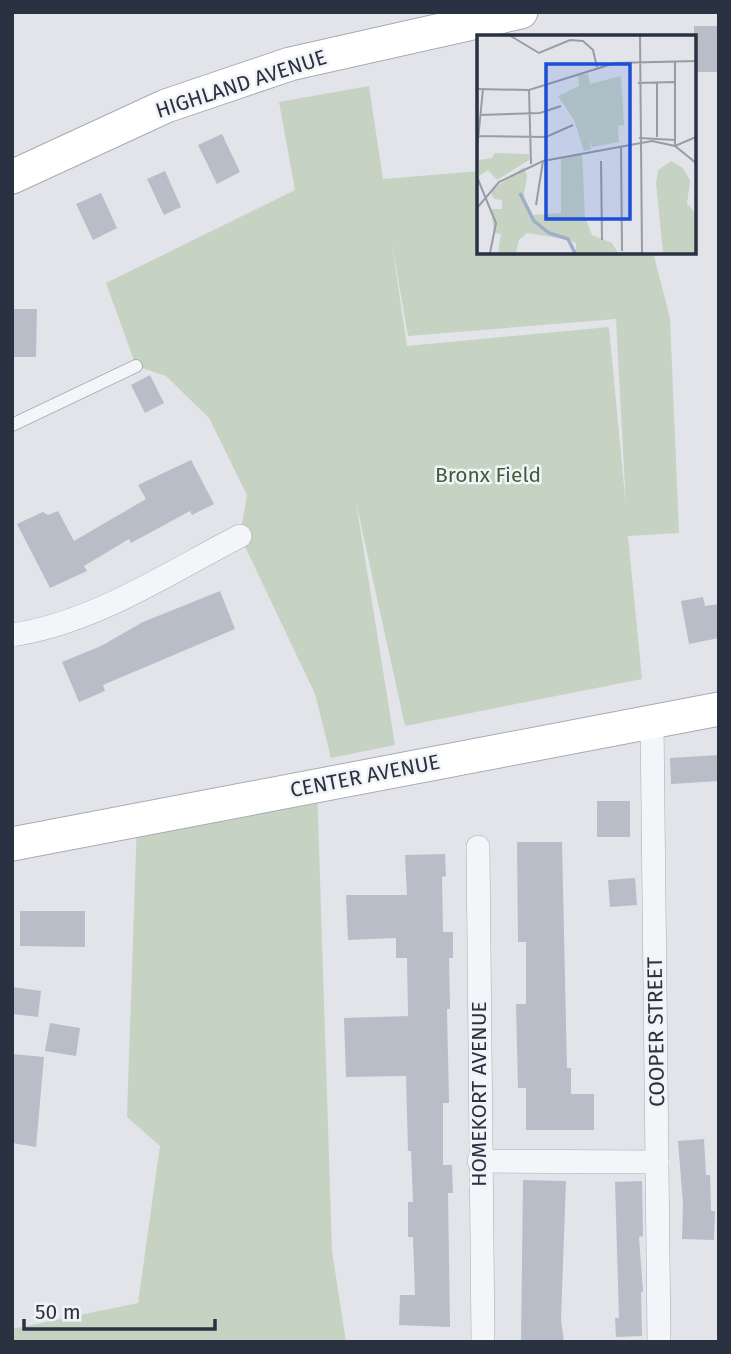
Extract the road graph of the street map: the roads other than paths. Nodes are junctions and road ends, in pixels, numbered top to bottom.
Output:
1 (521, 12) edge
2 (449, 20) edge
3 (12, 177) edge
4 (136, 366) dead end
5 (12, 425) edge
6 (240, 536) dead end
7 (12, 635) edge
8 (719, 709) edge
9 (652, 721) junction
10 (12, 844) edge
11 (478, 847) dead end
12 (479, 1161) junction
13 (657, 1162) junction
14 (483, 1342) edge
15 (659, 1342) edge

1 - 2 street, HIGHLAND AVENUE
2 - 3 street, HIGHLAND AVENUE
4 - 5 lane
6 - 7 street
8 - 9 street, CENTER AVENUE
9 - 10 street, CENTER AVENUE
9 - 13 street, COOPER STREET
11 - 12 street, HOMEKORT AVENUE
12 - 13 street
12 - 14 street, HOMEKORT AVENUE
13 - 15 street, COOPER STREET

